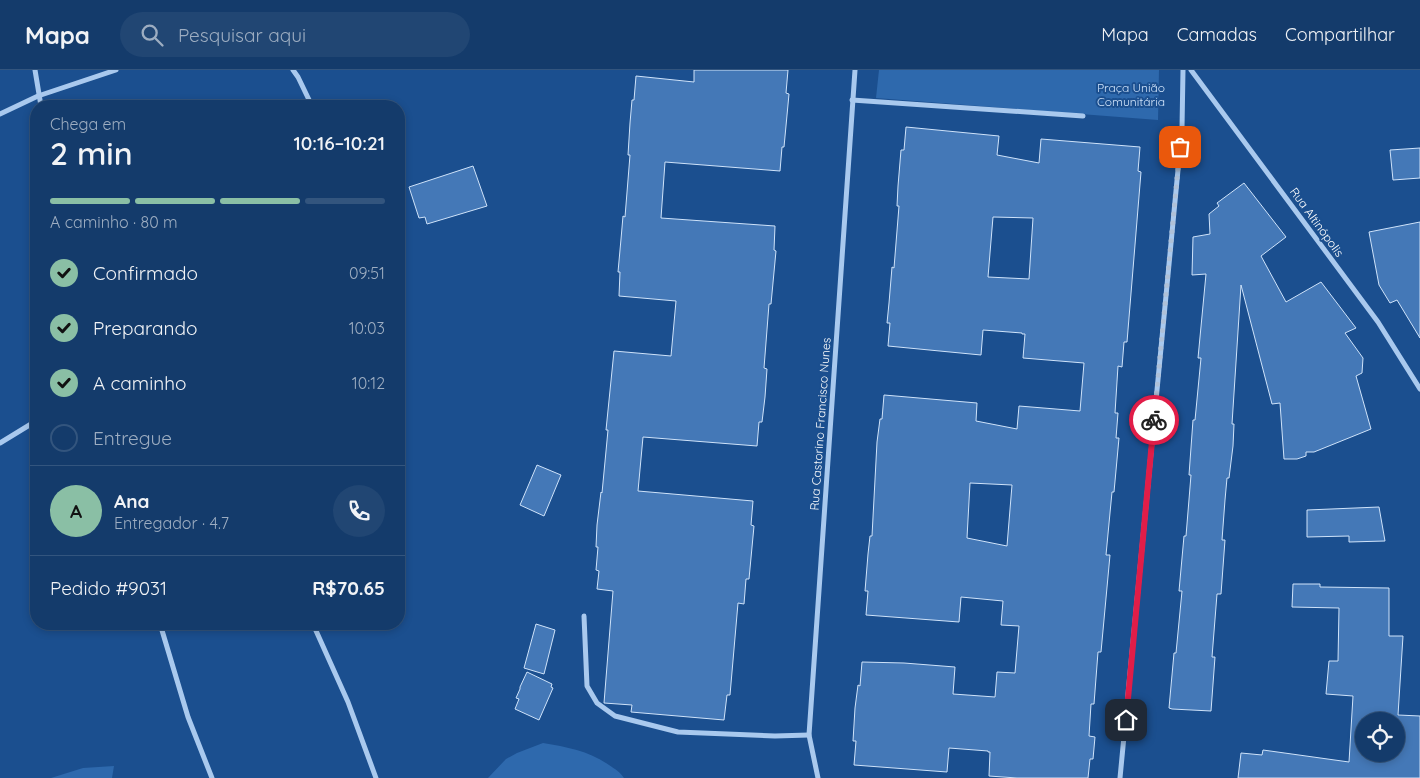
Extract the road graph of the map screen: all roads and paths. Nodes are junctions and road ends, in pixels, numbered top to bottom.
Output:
1 (35, 70) edge
2 (116, 70) edge
3 (293, 70) edge
4 (855, 70) edge
5 (1183, 70) edge
6 (1191, 70) edge
7 (38, 96) junction
8 (39, 100) edge
9 (309, 100) edge
10 (852, 100) junction
11 (0, 114) edge
12 (1083, 116) dead end
13 (1420, 389) edge
14 (30, 425) edge
15 (0, 443) edge
16 (584, 616) dead end
17 (162, 630) edge
18 (316, 630) edge
19 (809, 735) junction
20 (212, 778) edge
21 (376, 778) edge
22 (818, 778) edge
23 (1120, 778) edge

1 - 7 street
2 - 7 street
3 - 9 street
4 - 10 street, Rua Castorino Francisco Nunes
5 - 23 street
6 - 13 street, Rua Altinópolis
7 - 8 street
7 - 11 street
10 - 12 street
10 - 19 street, Rua Castorino Francisco Nunes
14 - 15 street
16 - 19 street
17 - 20 street
18 - 21 street
19 - 22 street, Rua Castorino Francisco Nunes

